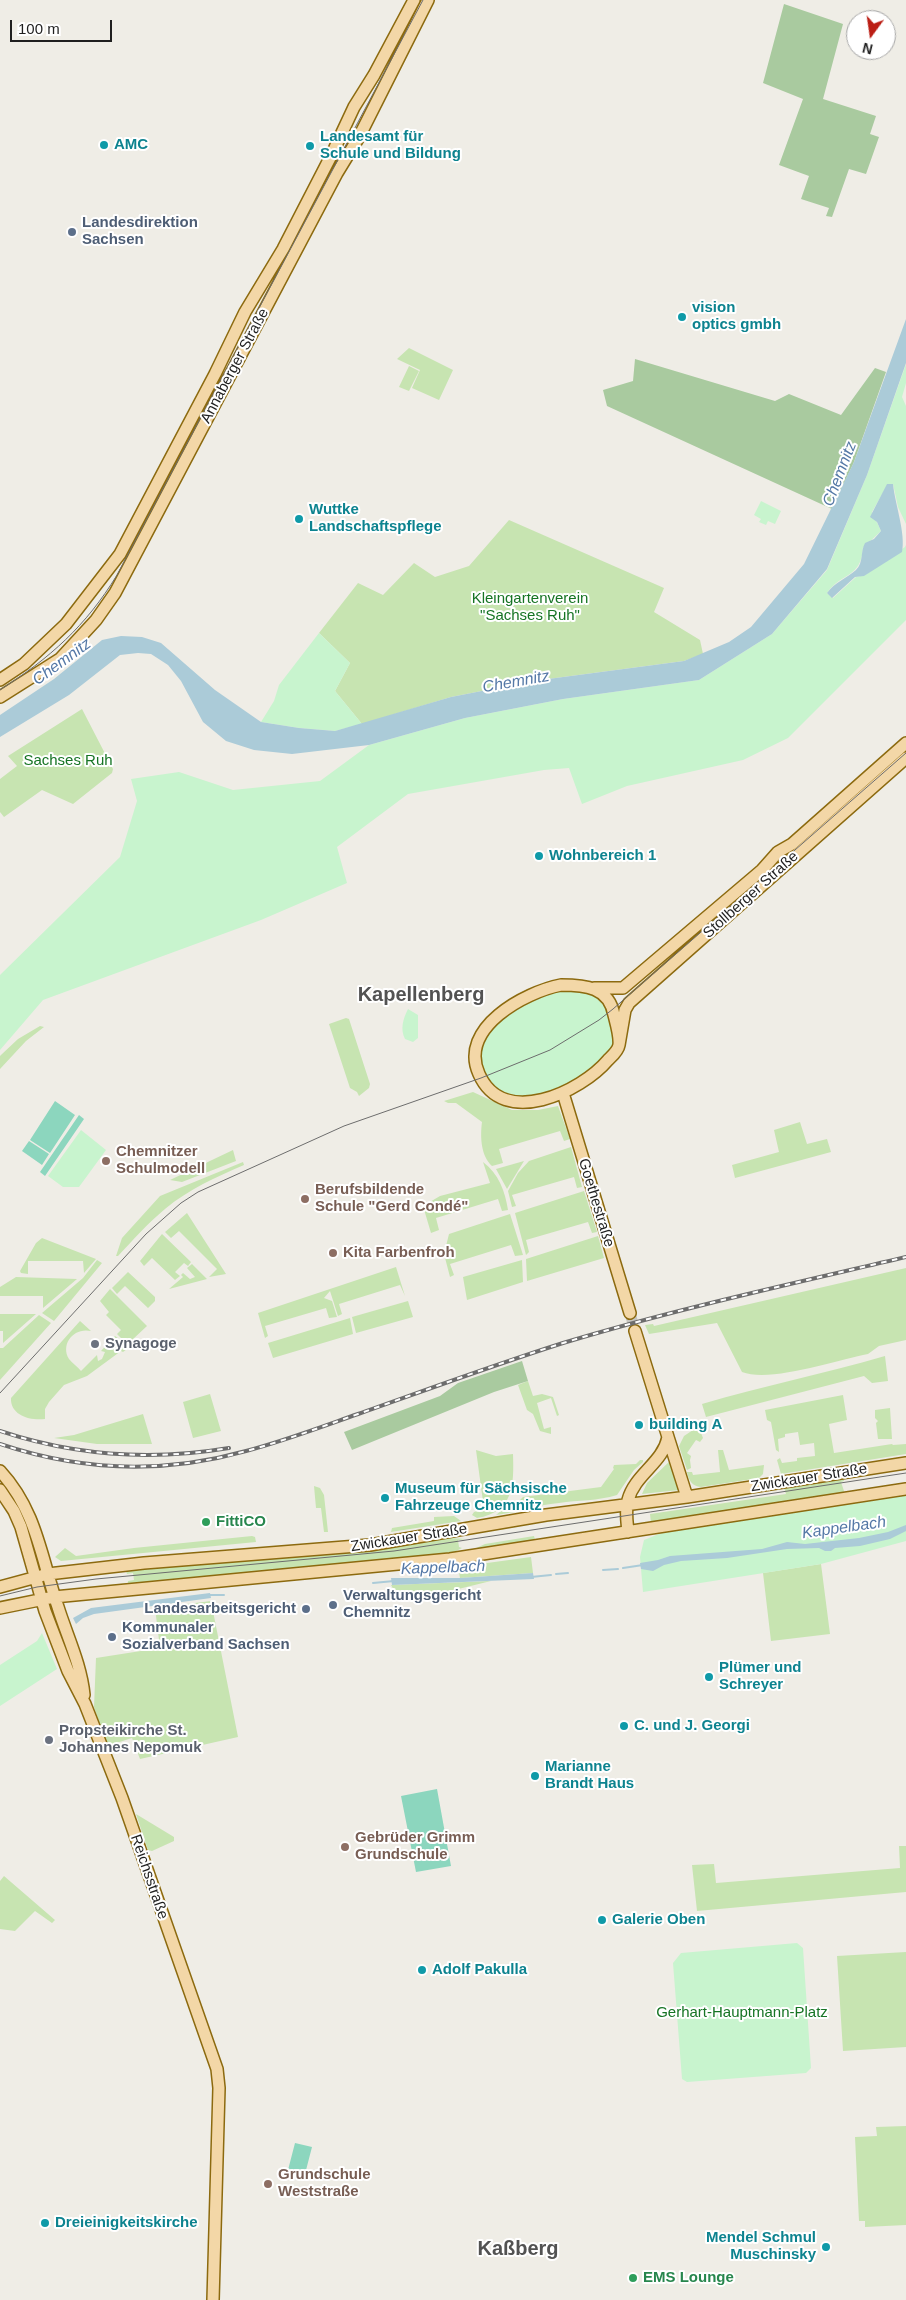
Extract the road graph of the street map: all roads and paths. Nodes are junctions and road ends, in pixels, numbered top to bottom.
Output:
1 (414, 0) edge
2 (428, 0) edge
3 (347, 120) junction
4 (366, 123) junction
5 (0, 680) edge
6 (0, 697) edge
7 (906, 743) edge
8 (906, 758) edge
9 (592, 988) junction
10 (619, 1045) junction
11 (563, 1093) junction
12 (630, 1314) tunnel mouth
13 (635, 1331) tunnel mouth
14 (668, 1437) junction
15 (906, 1463) edge
16 (0, 1471) edge
17 (906, 1489) edge
18 (0, 1490) edge
19 (687, 1497) junction
20 (627, 1505) junction
21 (628, 1532) junction
22 (48, 1574) junction
23 (34, 1577) junction
24 (0, 1587) edge
25 (54, 1597) junction
26 (40, 1599) junction
27 (0, 1608) edge
28 (85, 1704) junction
29 (213, 2300) edge

1 - 3 main road, Annaberger Straße
2 - 4 main road, Annaberger Straße
3 - 4 main road
3 - 5 main road, Annaberger Straße
4 - 6 main road, Annaberger Straße
7 - 9 main road, Stollberger Straße
8 - 10 main road, Stollberger Straße
9 - 10 main road
9 - 11 main road
10 - 11 main road
11 - 12 main road, Goethestraße
13 - 14 main road
14 - 19 main road
14 - 20 main road
15 - 19 main road, Zwickauer Straße
16 - 22 main road, Reichsstraße
17 - 21 main road, Zwickauer Straße
18 - 23 main road, Reichsstraße
19 - 20 main road, Zwickauer Straße
20 - 21 main road
20 - 22 main road, Zwickauer Straße
21 - 25 main road, Zwickauer Straße
22 - 23 main road, Zwickauer Straße
22 - 25 main road, Reichsstraße
23 - 24 main road, Zwickauer Straße
23 - 26 main road, Reichsstraße
25 - 26 main road, Zwickauer Straße
25 - 28 main road, Reichsstraße
26 - 27 main road, Zwickauer Straße
26 - 28 main road, Reichsstraße
28 - 29 main road, Reichsstraße

